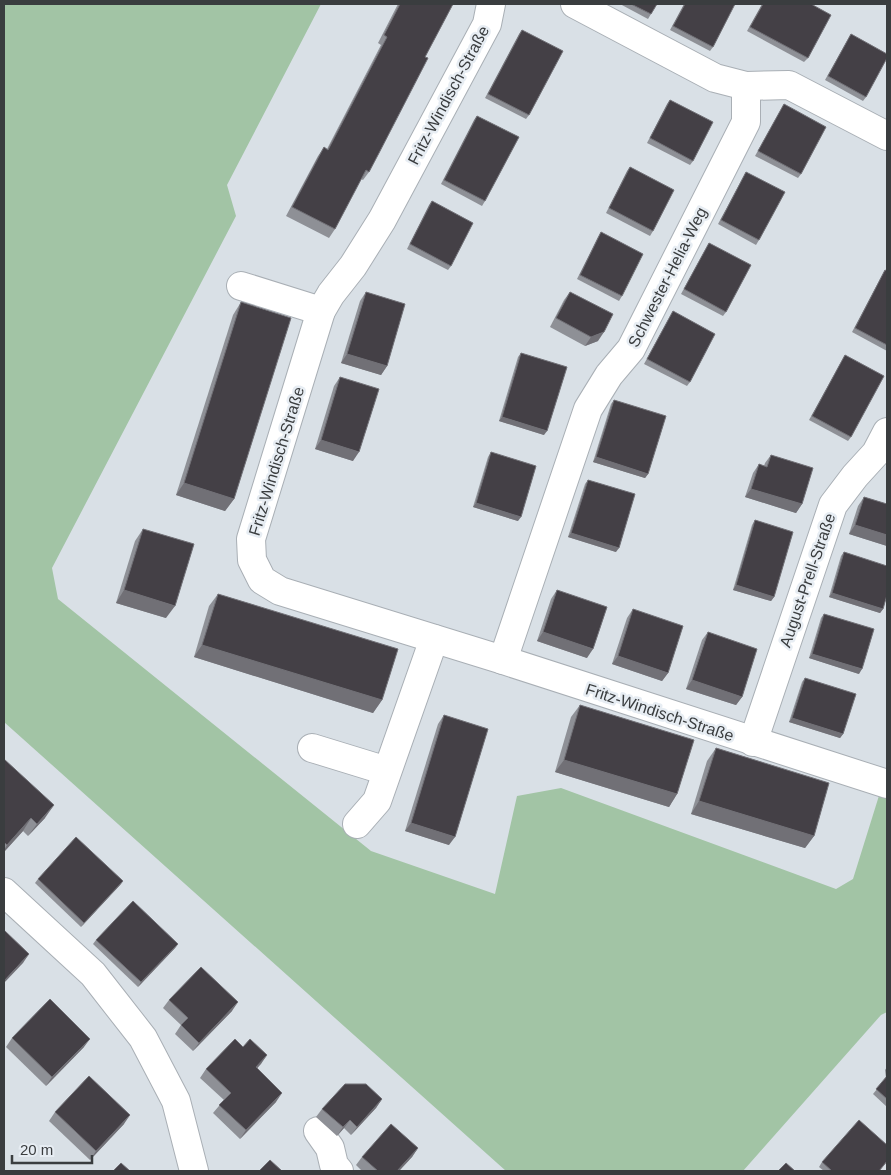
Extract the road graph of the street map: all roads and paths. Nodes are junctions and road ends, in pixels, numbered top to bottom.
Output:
1 (491, 4) edge
2 (575, 4) edge
3 (746, 86) junction
4 (887, 136) edge
5 (241, 286) dead end
6 (321, 310) junction
7 (887, 432) edge
8 (434, 638) junction
9 (503, 660) junction
10 (753, 742) junction
11 (312, 748) dead end
12 (387, 771) junction
13 (887, 784) edge
14 (357, 824) dead end
15 (4, 892) edge
16 (318, 1132) dead end
17 (194, 1171) edge
18 (339, 1171) edge

1 - 6 street, Fritz-Windisch-Straße
2 - 3 street
3 - 4 street
3 - 9 street, Schwester-Helia-Weg
5 - 6 street
6 - 8 street, Fritz-Windisch-Straße
7 - 10 street, August-Prell-Straße
8 - 9 street, Fritz-Windisch-Straße
8 - 12 street
9 - 10 street, Fritz-Windisch-Straße
10 - 13 street, Fritz-Windisch-Straße
11 - 12 street
12 - 14 street
15 - 17 street
16 - 18 street

